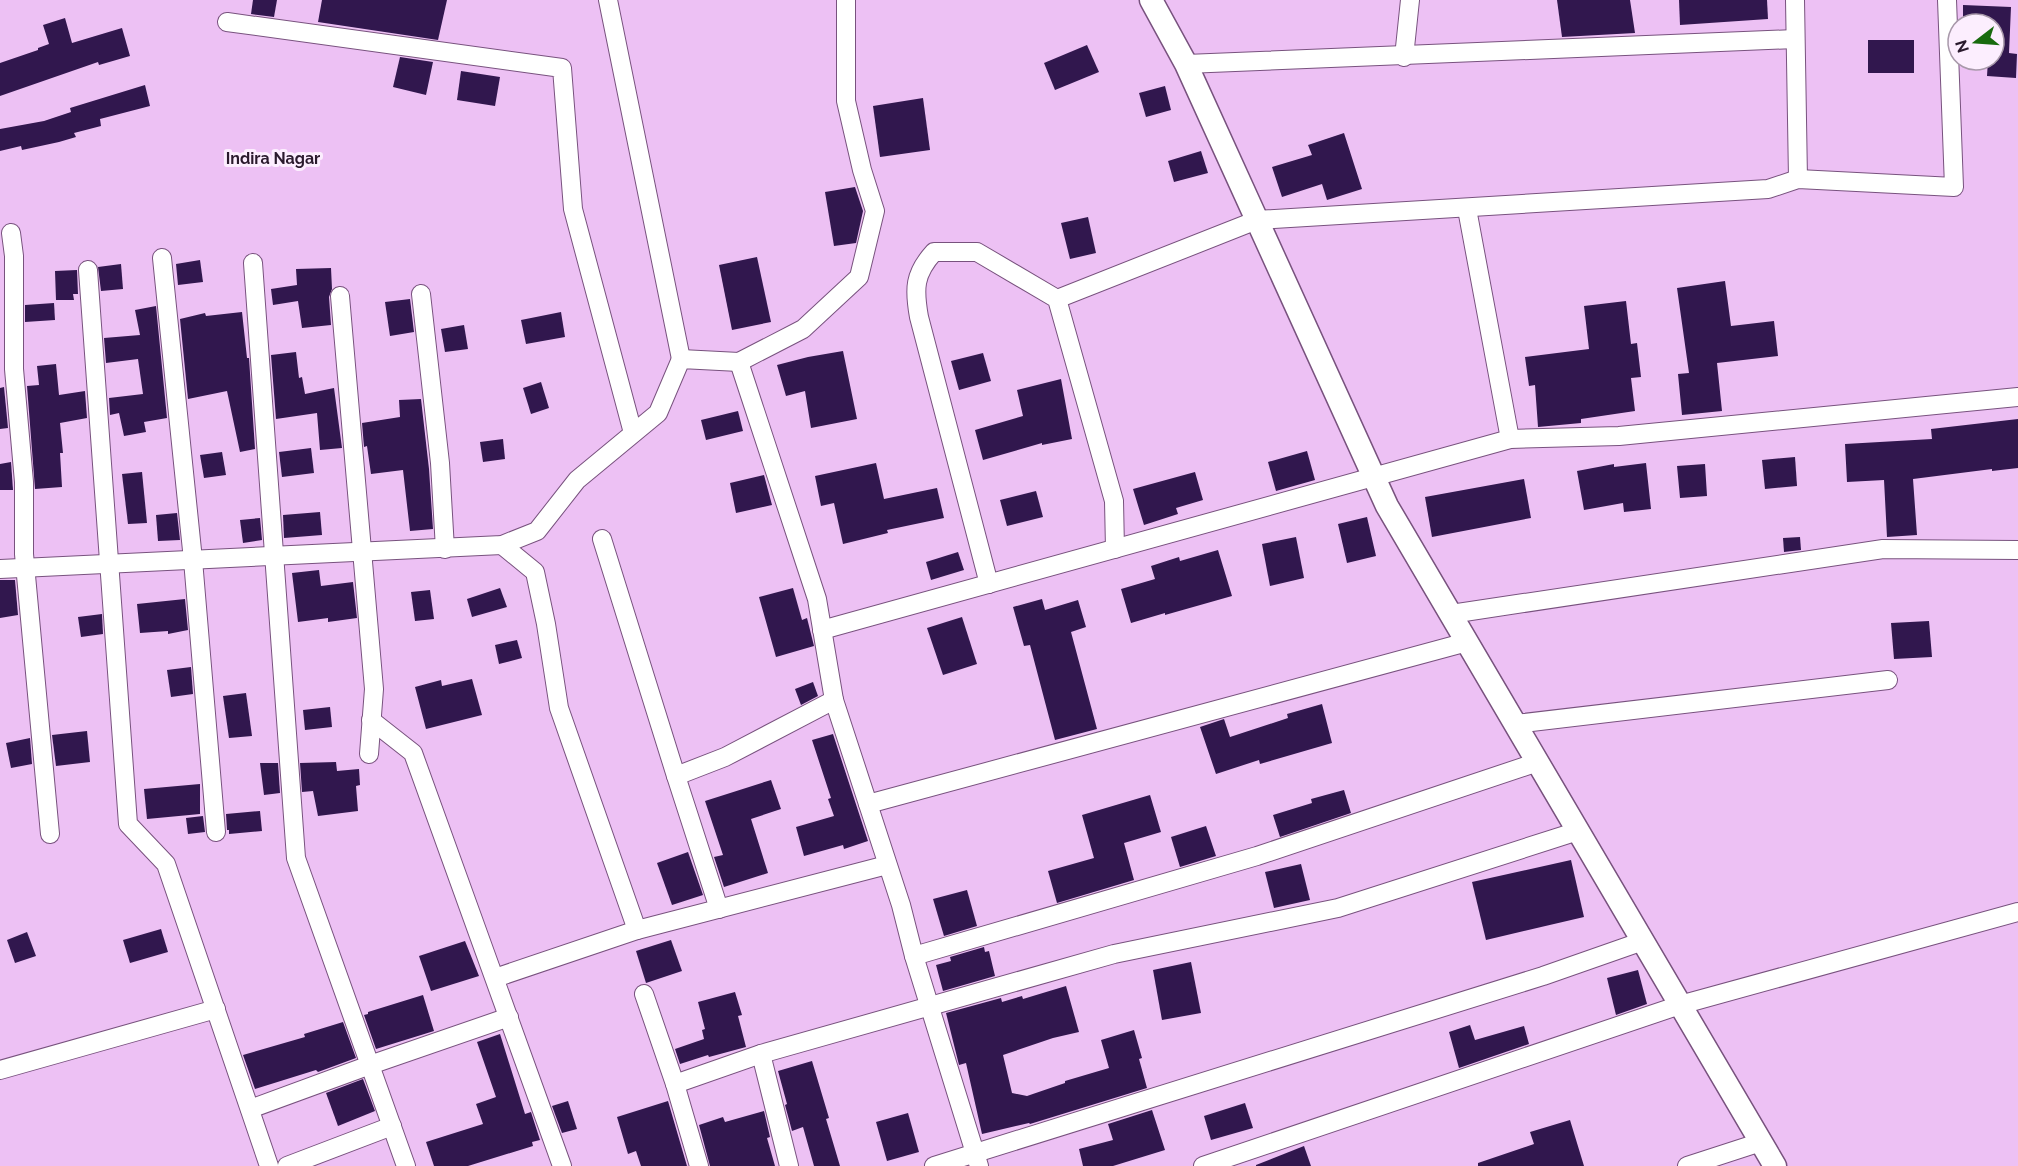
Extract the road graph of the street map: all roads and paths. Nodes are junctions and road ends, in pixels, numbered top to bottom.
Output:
1 (608, 0) edge
2 (846, 0) edge
3 (1151, 0) edge
4 (1410, 0) edge
5 (1795, 0) edge
6 (1947, 0) edge
7 (227, 22) dead end
8 (1795, 39) junction
9 (1404, 57) junction
10 (1186, 64) junction
11 (1798, 179) junction
12 (1467, 209) junction
13 (1257, 220) junction
14 (11, 233) dead end
15 (162, 258) dead end
16 (253, 263) dead end
17 (88, 270) dead end
18 (421, 294) dead end
19 (340, 296) dead end
20 (1057, 299) junction
21 (681, 359) junction
22 (739, 362) junction
23 (2018, 397) edge
24 (633, 433) junction
25 (1510, 440) junction
26 (1374, 477) junction
27 (602, 539) dead end
28 (502, 545) junction
29 (445, 549) junction
30 (1115, 549) junction
31 (2018, 550) edge
32 (362, 552) junction
33 (275, 556) junction
34 (193, 560) junction
35 (110, 564) junction
36 (25, 568) junction
37 (0, 569) edge
38 (989, 584) junction
39 (1451, 614) junction
40 (822, 630) junction
41 (1467, 642) junction
42 (1888, 680) dead end
43 (834, 700) junction
44 (371, 720) junction
45 (1515, 724) junction
46 (369, 754) dead end
47 (1538, 762) junction
48 (676, 776) junction
49 (868, 804) junction
50 (1578, 831) junction
51 (216, 832) dead end
52 (50, 834) dead end
53 (887, 865) junction
54 (719, 909) junction
55 (2018, 912) edge
56 (637, 930) junction
57 (1643, 941) junction
58 (914, 956) junction
59 (495, 978) junction
60 (644, 994) dead end
61 (1680, 1005) junction
62 (930, 1007) junction
63 (216, 1009) junction
64 (508, 1017) junction
65 (761, 1054) junction
66 (370, 1065) junction
67 (0, 1070) edge
68 (675, 1084) junction
69 (250, 1109) junction
70 (392, 1126) junction
71 (1761, 1142) junction
72 (977, 1160) edge
73 (269, 1166) edge
74 (287, 1166) edge
75 (406, 1166) edge
76 (562, 1166) edge
77 (699, 1166) edge
78 (789, 1166) edge
79 (934, 1166) edge
80 (1203, 1166) edge
81 (1687, 1166) edge
82 (1774, 1166) edge

1 - 21 street
2 - 22 street
3 - 10 street
4 - 9 street
5 - 8 street
6 - 11 street
7 - 24 street
8 - 9 street
8 - 11 street
9 - 10 street
10 - 13 street
11 - 12 street
12 - 13 street
12 - 25 street
13 - 20 street
13 - 26 street
14 - 36 street
15 - 34 street
16 - 33 street
17 - 35 street
18 - 29 street
19 - 32 street
20 - 30 street
20 - 38 street
21 - 22 street
21 - 24 street
22 - 40 street
23 - 25 street
24 - 28 street
25 - 26 street
26 - 30 street
26 - 39 street
27 - 48 street
28 - 29 street
28 - 56 street
29 - 32 street
30 - 38 street
31 - 39 street
32 - 33 street
32 - 44 street
33 - 34 street
33 - 66 street
34 - 35 street
34 - 51 street
35 - 36 street
35 - 63 street
36 - 37 street
36 - 52 street
38 - 40 street
39 - 41 street
40 - 43 street
41 - 45 street
41 - 49 street
42 - 45 street
43 - 48 street
43 - 49 street
44 - 46 street
44 - 59 street
45 - 47 street
47 - 50 street
47 - 58 street
48 - 54 street
49 - 53 street
50 - 57 street
50 - 62 street
53 - 54 street
53 - 58 street
54 - 56 street
55 - 61 street
56 - 59 street
57 - 61 street
57 - 72 street
58 - 62 street
59 - 64 street
60 - 68 street
61 - 71 street
61 - 80 street
62 - 65 street
62 - 72 street
63 - 67 street
63 - 69 street
64 - 66 street
64 - 76 street
65 - 68 street
65 - 78 street
66 - 69 street
66 - 70 street
68 - 77 street
69 - 73 street
70 - 74 street
70 - 75 street
71 - 81 street
71 - 82 street
72 - 79 street

